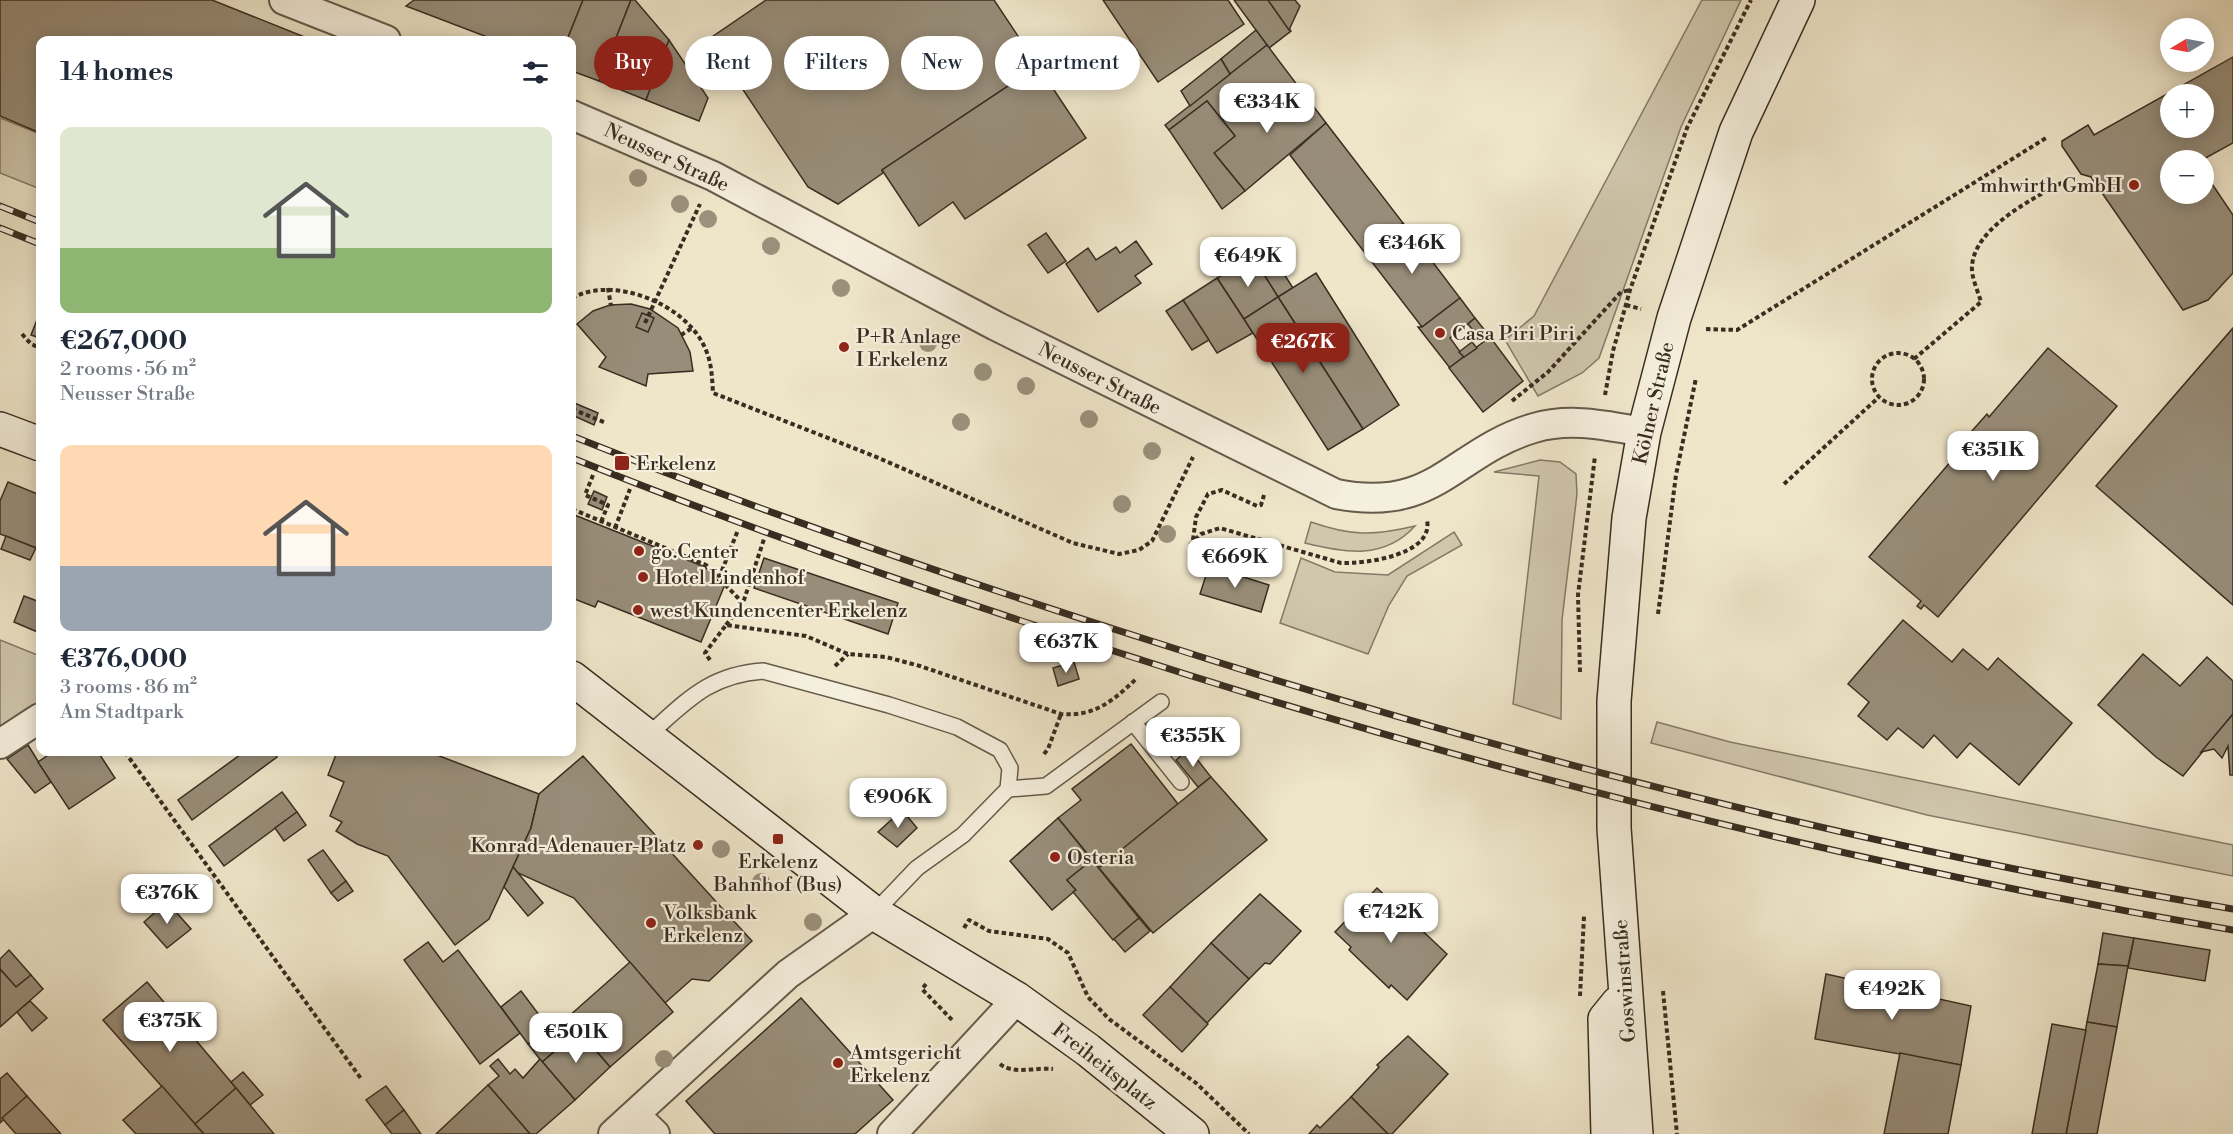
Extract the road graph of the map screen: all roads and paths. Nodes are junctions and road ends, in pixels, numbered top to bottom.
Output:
1 (284, 0) edge
2 (1798, 0) edge
3 (376, 36) edge
4 (576, 117) edge
5 (2046, 138) dead end
6 (712, 176) junction
7 (2070, 178) dead end
8 (608, 288) junction
9 (1630, 290) dead end
10 (576, 296) edge
11 (653, 302) junction
12 (1626, 304) dead end
13 (611, 306) dead end
14 (1674, 318) junction
15 (1710, 318) dead end
16 (645, 323) dead end
17 (692, 328) junction
18 (1707, 329) junction
19 (22, 334) dead end
20 (681, 335) dead end
21 (1704, 340) dead end
22 (36, 346) edge
23 (1914, 359) junction
24 (1697, 374) dead end
25 (1879, 397) junction
26 (1507, 404) dead end
27 (576, 411) edge
28 (606, 423) dead end
29 (0, 429) edge
30 (1205, 431) junction
31 (1644, 432) junction
32 (36, 442) edge
33 (592, 475) dead end
34 (1784, 484) dead end
35 (630, 489) dead end
36 (1421, 490) junction
37 (1243, 500) dead end
38 (576, 511) edge
39 (601, 522) junction
40 (615, 528) junction
41 (738, 530) dead end
42 (764, 539) dead end
43 (719, 578) junction
44 (743, 603) junction
45 (1656, 625) dead end
46 (726, 626) dead end
47 (848, 654) dead end
48 (1136, 679) dead end
49 (576, 681) edge
50 (1161, 702) dead end
51 (1061, 714) junction
52 (36, 721) edge
53 (1133, 722) junction
54 (647, 736) junction
55 (0, 744) edge
56 (1048, 749) dead end
57 (128, 756) edge
58 (1181, 782) dead end
59 (1008, 789) junction
60 (1614, 828) joint
61 (874, 913) junction
62 (1661, 981) dead end
63 (1625, 994) junction
64 (1017, 999) junction
65 (362, 1080) dead end
66 (647, 1116) edge
67 (613, 1134) edge
68 (892, 1134) edge
69 (1192, 1134) edge
70 (1608, 1134) edge
71 (1636, 1134) edge
72 (1677, 1134) edge

1 - 3 street
2 - 14 main road, Kölner Straße
4 - 6 street, Neusser Straße
5 - 18 path
6 - 11 path
6 - 30 street, Neusser Straße
7 - 23 path
8 - 10 path
8 - 11 path
8 - 13 path
9 - 26 path
11 - 16 path
11 - 17 path
12 - 14 path
14 - 18 path
14 - 31 main road, Kölner Straße
15 - 18 path
17 - 20 path
17 - 30 path
18 - 21 path
19 - 22 path
23 - 25 path
23 - 25 path
24 - 45 path
25 - 34 path
27 - 28 path
29 - 32 main road
30 - 36 street, Neusser Straße
31 - 36 street, Neusser Straße
31 - 60 main road, Kölner Straße
33 - 39 path
35 - 40 path
36 - 37 path
38 - 39 path
39 - 40 path
40 - 43 path
41 - 43 path
42 - 44 path
43 - 44 path
44 - 46 path
47 - 51 path
48 - 51 path
49 - 54 main road
50 - 53 lane
51 - 56 path
52 - 55 street
53 - 58 lane
53 - 59 lane
54 - 59 lane
54 - 61 main road
57 - 65 path
59 - 61 lane
60 - 63 main road, Goswinstraße
61 - 64 main road
61 - 66 street
62 - 72 path
63 - 70 main road
63 - 71 main road, Goswinstraße
64 - 68 street
64 - 69 main road, Freiheitsplatz
66 - 67 street

